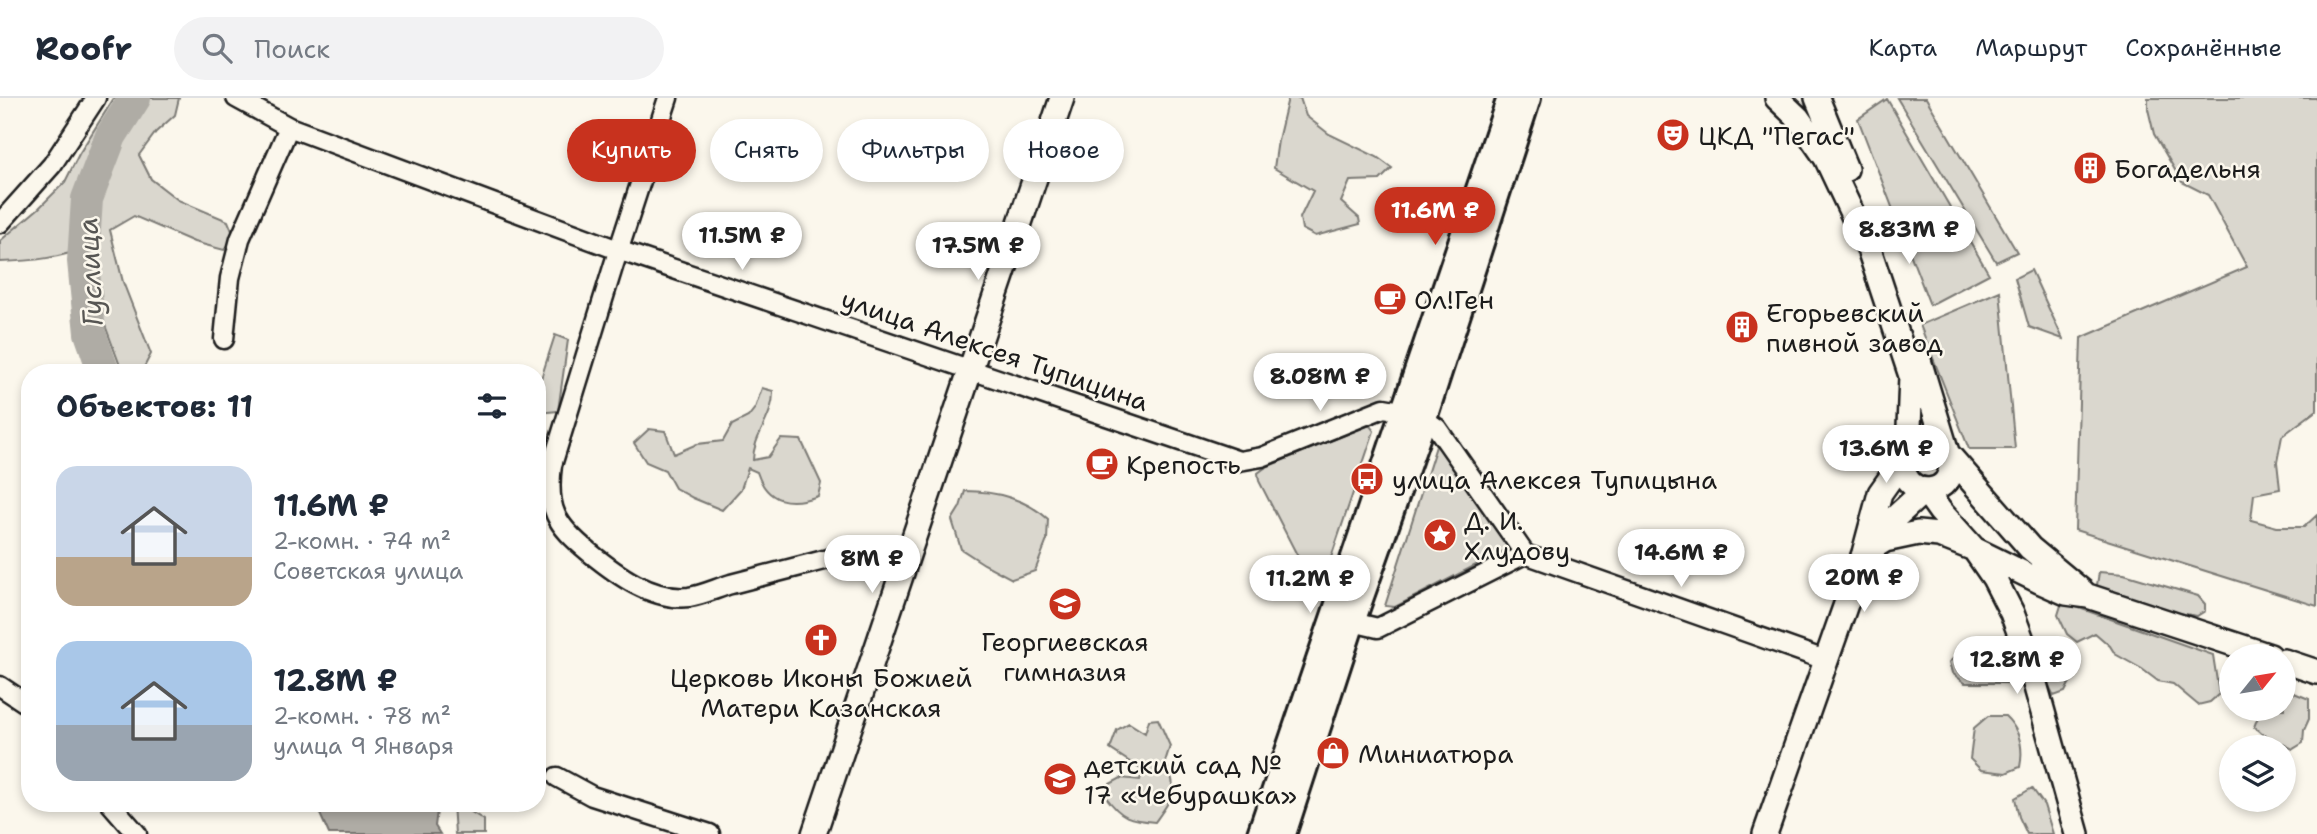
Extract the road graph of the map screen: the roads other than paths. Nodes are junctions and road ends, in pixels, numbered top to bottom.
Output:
1 (96, 98) edge
2 (236, 98) edge
3 (668, 98) edge
4 (1062, 98) edge
5 (1510, 98) edge
6 (1528, 98) edge
7 (1777, 98) edge
8 (1817, 98) edge
9 (289, 127) junction
10 (0, 223) edge
11 (618, 250) junction
12 (223, 338) dead end
13 (971, 369) junction
14 (1413, 414) junction
15 (1948, 455) junction
16 (1906, 456) junction
17 (1925, 490) junction
18 (1975, 549) junction
19 (1864, 553) junction
20 (1525, 554) junction
21 (908, 557) junction
22 (2088, 596) junction
23 (1352, 621) junction
24 (2234, 644) edge
25 (1825, 660) junction
26 (2296, 665) edge
27 (2317, 672) edge
28 (0, 687) edge
29 (21, 700) edge
30 (557, 777) dead end
31 (118, 812) edge
32 (137, 834) edge
33 (710, 834) edge
34 (814, 834) edge
35 (1260, 834) edge
36 (1283, 834) edge
37 (1765, 834) edge
38 (2077, 834) edge

1 - 10 street
2 - 9 street, улица Алексея Тупицина
3 - 11 street
4 - 13 street
5 - 14 main road
6 - 14 main road
7 - 16 street
8 - 15 street
9 - 11 street, улица Алексея Тупицина
9 - 12 street
11 - 13 street, улица Алексея Тупицина
11 - 21 street
13 - 14 street, улица Алексея Тупицина
13 - 21 street
14 - 20 street
14 - 23 main road
14 - 35 main road
15 - 16 street
15 - 17 street
15 - 22 street
16 - 17 street
16 - 19 street
17 - 18 street
17 - 19 street
18 - 19 street
18 - 22 street
18 - 38 street
19 - 25 street
20 - 23 street
20 - 25 street
21 - 34 street
22 - 24 street
23 - 36 main road
25 - 37 street
26 - 27 street
28 - 29 street
30 - 33 street
31 - 32 street

